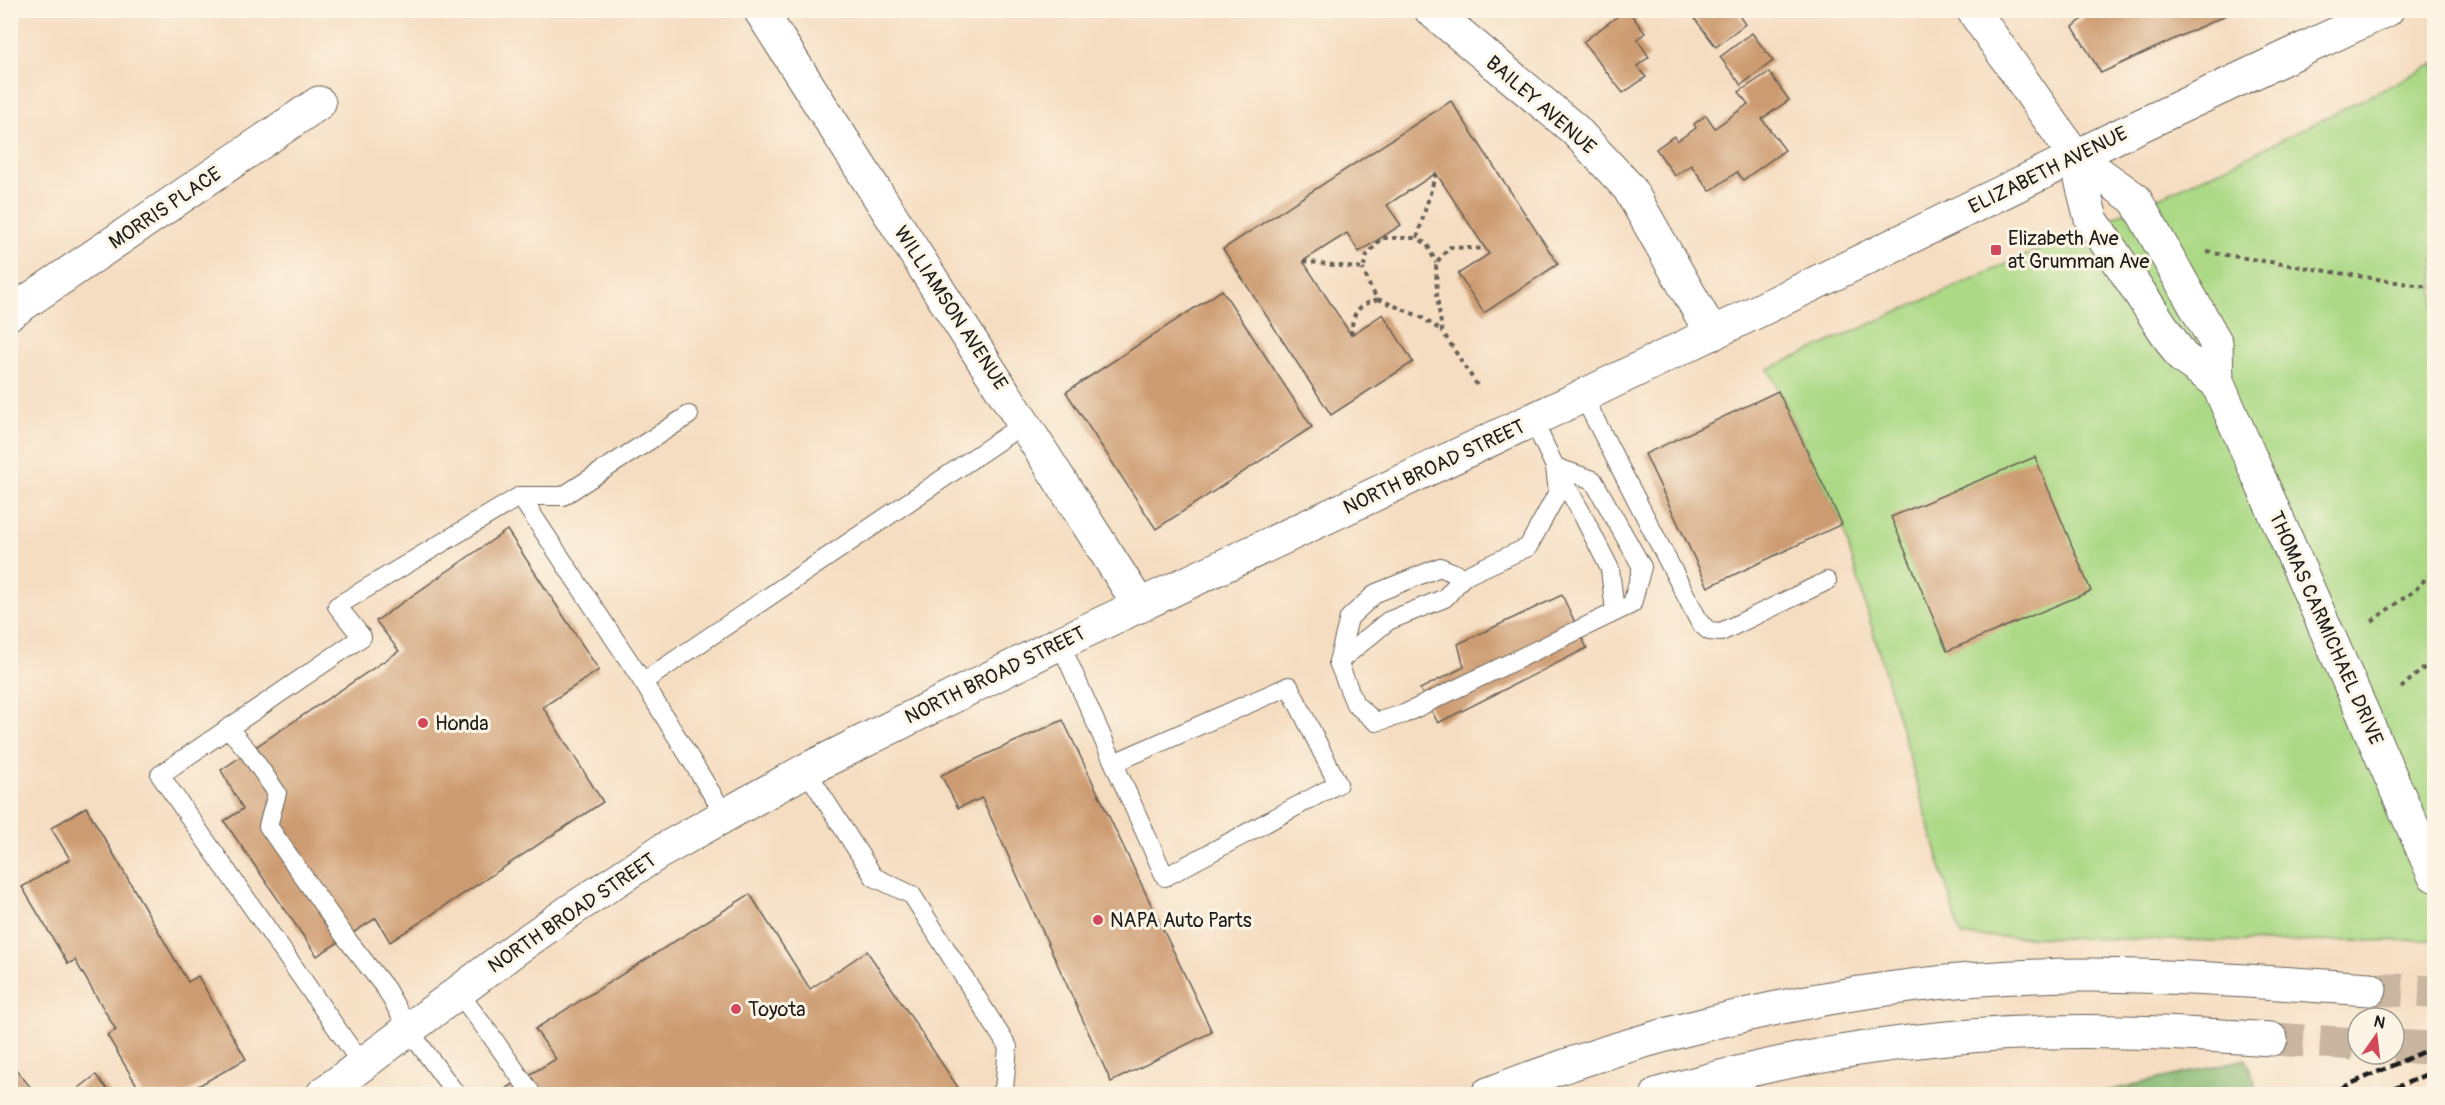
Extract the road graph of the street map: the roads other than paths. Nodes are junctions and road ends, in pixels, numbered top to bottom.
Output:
1 (760, 10) edge
2 (1431, 10) edge
3 (1974, 10) edge
4 (2387, 10) edge
5 (319, 103) dead end
6 (2075, 156) junction
7 (10, 314) edge
8 (1712, 334) junction
9 (2217, 382) junction
10 (1583, 396) junction
11 (689, 415) dead end
12 (1533, 420) junction
13 (1025, 423) junction
14 (1555, 467) junction
15 (520, 496) junction
16 (1463, 577) junction
17 (1827, 581) dead end
18 (1140, 606) junction
19 (1616, 612) junction
20 (1059, 643) junction
21 (1338, 662) junction
22 (643, 682) junction
23 (228, 728) junction
24 (1114, 763) junction
25 (806, 770) junction
26 (725, 815) junction
27 (2434, 875) edge
28 (2370, 989) tunnel mouth
29 (458, 992) junction
30 (409, 1030) junction
31 (2271, 1039) tunnel mouth
32 (363, 1066) junction
33 (323, 1095) edge
34 (456, 1095) edge
35 (532, 1095) edge
36 (999, 1095) edge
37 (1488, 1095) edge
38 (1658, 1095) edge

1 - 13 main road, WILLIAMSON AVENUE
2 - 8 main road, BAILEY AVENUE
3 - 6 main road
4 - 6 main road, ELIZABETH AVENUE
5 - 7 main road, MORRIS PLACE
6 - 8 main road, ELIZABETH AVENUE
6 - 9 main road
6 - 9 main road, THOMAS CARMICHAEL DRIVE
8 - 10 main road, NORTH BROAD STREET
9 - 27 main road, THOMAS CARMICHAEL DRIVE
10 - 12 main road, NORTH BROAD STREET
10 - 17 lane
11 - 15 lane
12 - 14 lane
12 - 18 main road, NORTH BROAD STREET
13 - 18 main road, WILLIAMSON AVENUE
13 - 22 lane
14 - 16 lane
14 - 19 lane
14 - 19 lane
15 - 22 lane
15 - 23 lane
16 - 21 lane
16 - 21 lane
18 - 20 main road, NORTH BROAD STREET
19 - 21 lane
20 - 24 lane
20 - 25 main road, NORTH BROAD STREET
22 - 26 lane
23 - 30 lane
23 - 32 lane
24 - 24 lane
25 - 26 main road, NORTH BROAD STREET
25 - 36 lane
26 - 29 main road, NORTH BROAD STREET
28 - 37 main road
29 - 30 main road, NORTH BROAD STREET
29 - 35 lane
30 - 32 main road, NORTH BROAD STREET
30 - 34 lane
31 - 38 main road
32 - 33 main road, NORTH BROAD STREET

